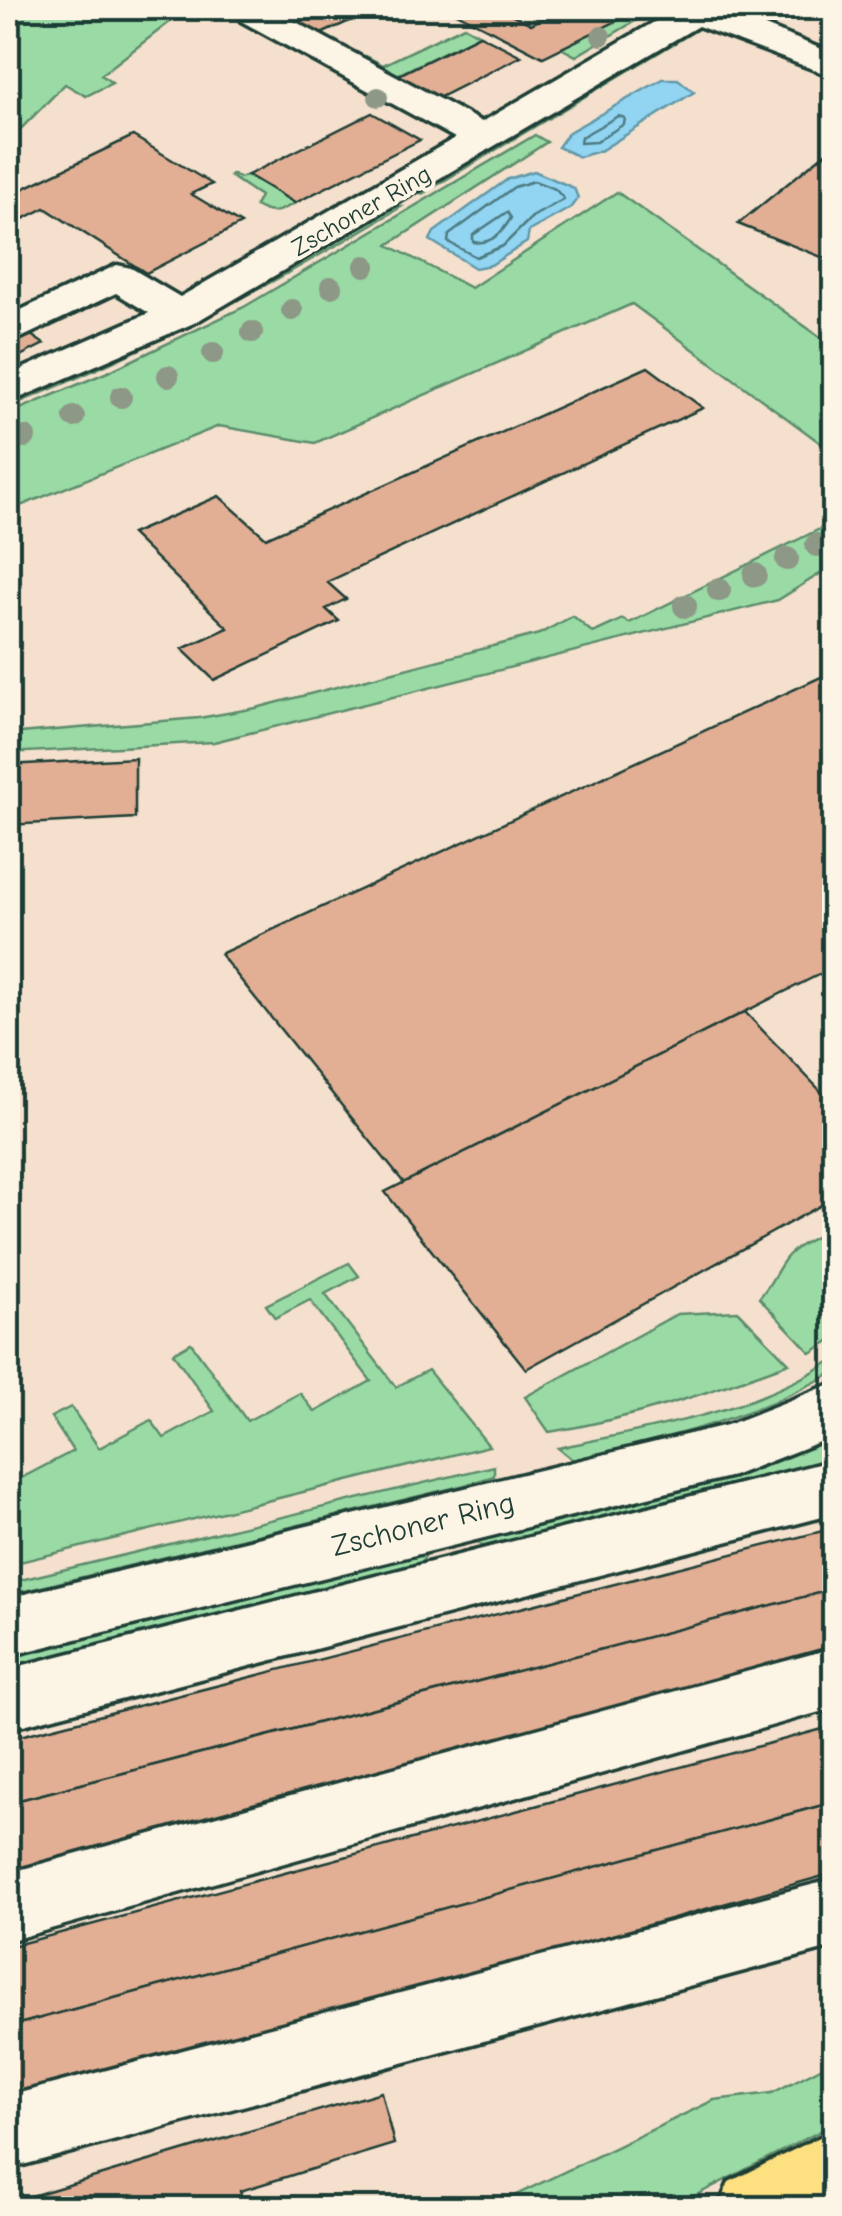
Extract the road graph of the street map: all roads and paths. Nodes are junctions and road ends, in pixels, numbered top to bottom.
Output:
1 (252, 8) edge
2 (693, 10) edge
3 (834, 66) edge
4 (477, 142) junction
5 (288, 237) dead end
6 (180, 314) junction
7 (8, 332) edge
8 (8, 390) edge
9 (834, 1409) edge
10 (834, 1487) edge
11 (442, 1518) junction
12 (463, 1582) junction
13 (8, 1626) edge
14 (834, 1678) edge
15 (8, 1699) edge
16 (8, 1906) edge
17 (834, 1913) edge
18 (8, 2133) edge
19 (834, 2167) edge
20 (755, 2208) edge

1 - 4 street
2 - 3 street
2 - 4 street, Zschoner Ring
4 - 5 street
4 - 6 street, Zschoner Ring
6 - 7 street
6 - 8 street, Zschoner Ring
9 - 11 street, Zschoner Ring
10 - 12 street
11 - 12 street
11 - 13 street, Zschoner Ring
12 - 15 street
14 - 16 street
17 - 18 street
19 - 20 main road

